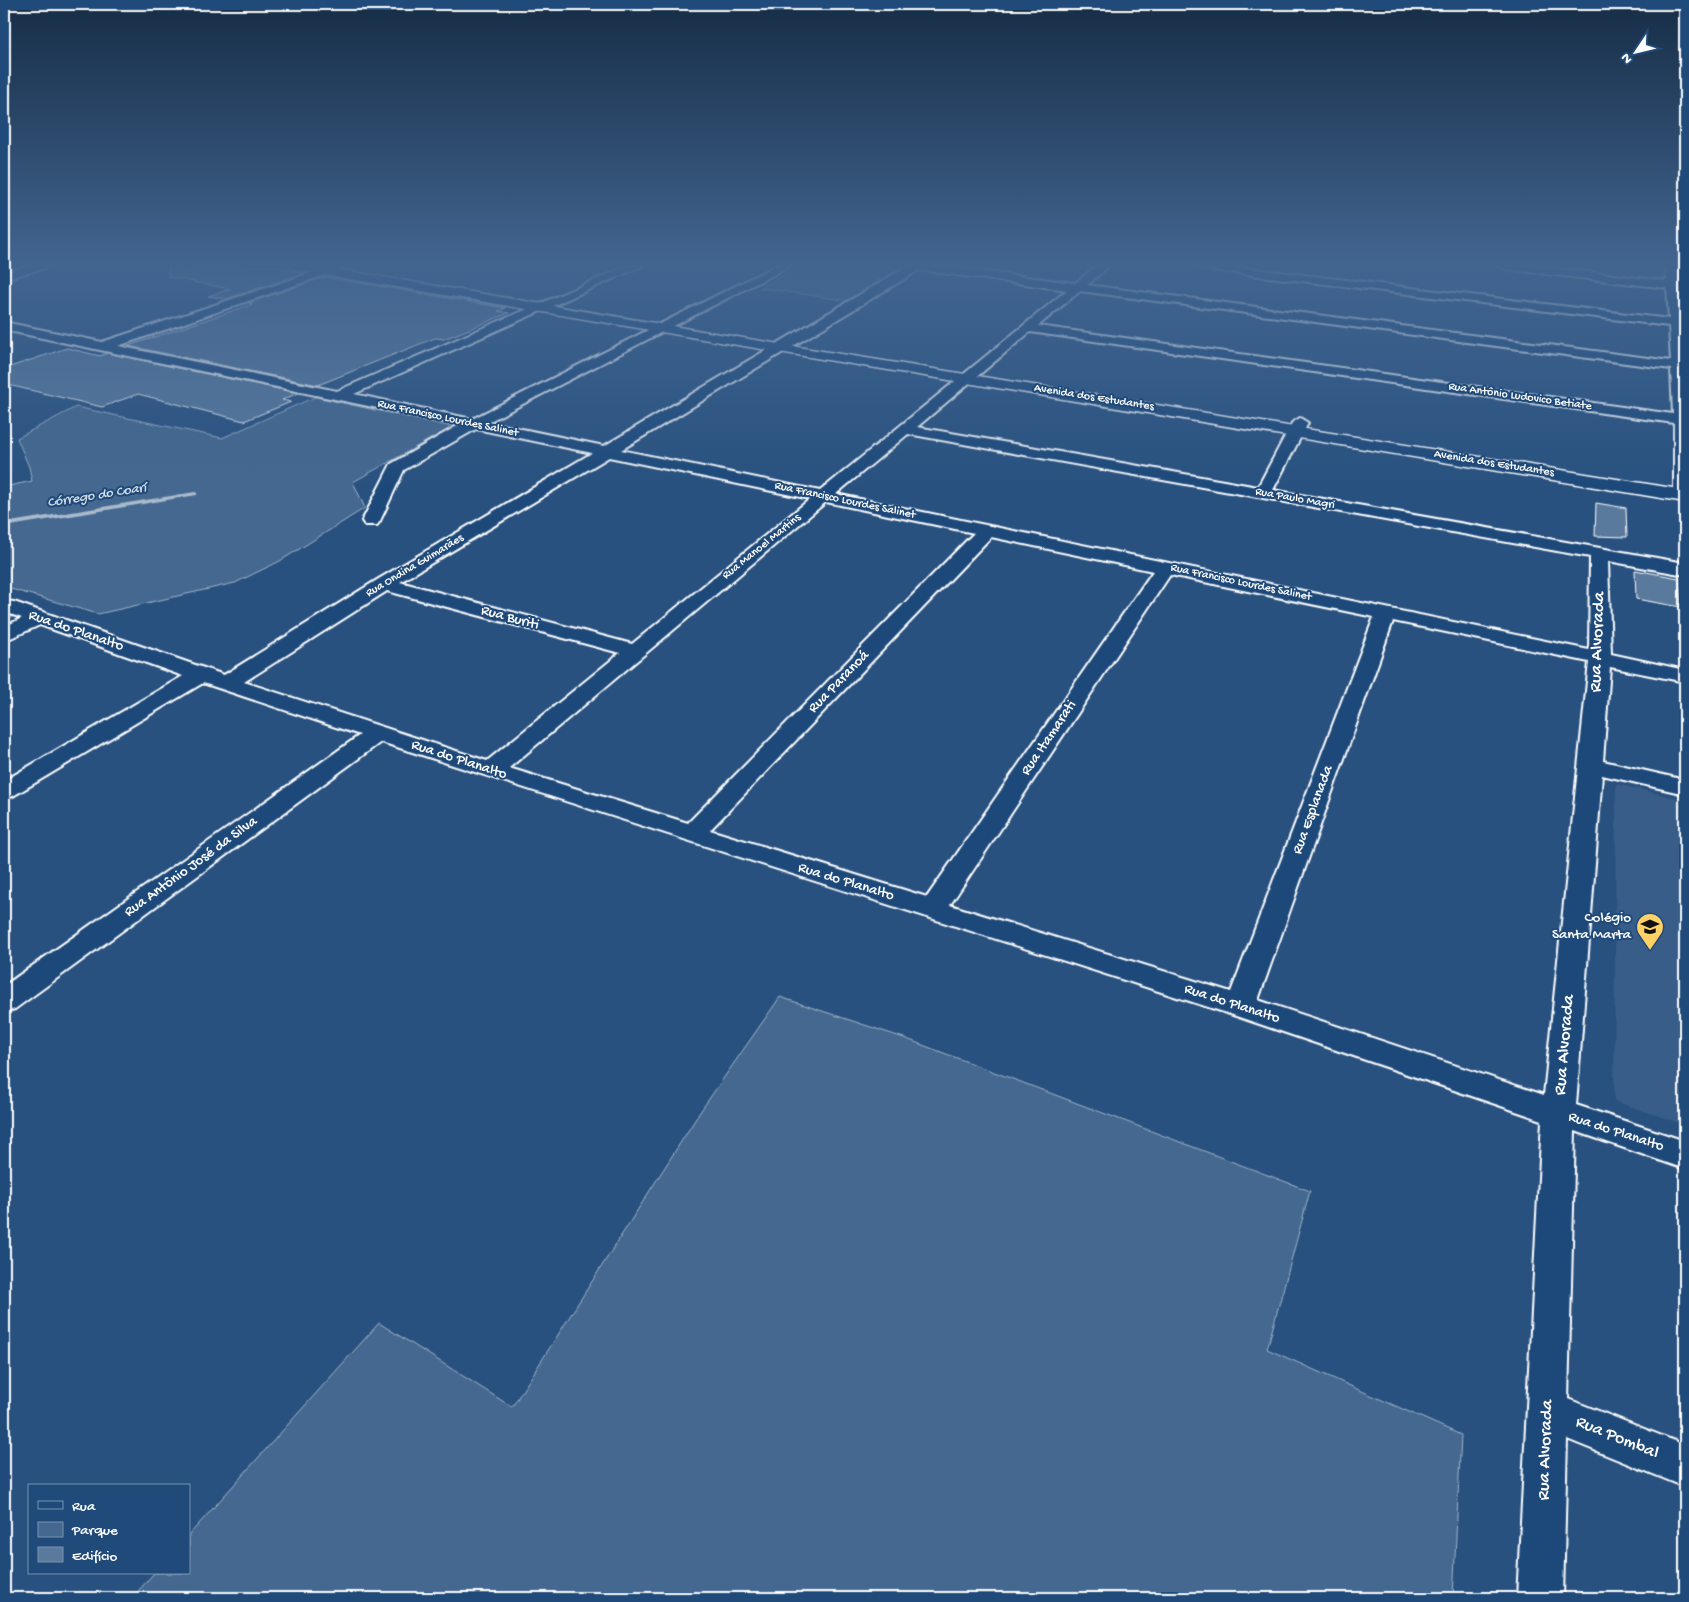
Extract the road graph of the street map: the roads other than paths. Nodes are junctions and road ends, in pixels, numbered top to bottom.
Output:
1 (72, 341) edge
2 (119, 341) edge
3 (466, 341) edge
4 (636, 341) edge
5 (760, 341) edge
6 (792, 341) edge
7 (1012, 341) edge
8 (1119, 341) edge
9 (1483, 341) edge
10 (1677, 341) edge
11 (785, 345) junction
12 (101, 347) junction
13 (1681, 367) edge
14 (971, 374) junction
15 (338, 396) junction
16 (1684, 420) edge
17 (473, 424) junction
18 (1298, 427) junction
19 (905, 429) junction
20 (606, 451) junction
21 (1684, 490) edge
22 (1263, 493) junction
23 (823, 496) junction
24 (371, 521) dead end
25 (986, 530) junction
26 (1599, 553) junction
27 (1165, 568) junction
28 (1685, 569) edge
29 (384, 584) junction
30 (7, 606) dead end
31 (1386, 613) junction
32 (38, 618) junction
33 (4, 635) edge
34 (635, 651) junction
35 (1600, 658) junction
36 (201, 675) junction
37 (1685, 676) edge
38 (227, 683) junction
39 (378, 732) junction
40 (1590, 765) junction
41 (491, 770) junction
42 (1685, 787) edge
43 (4, 791) edge
44 (692, 834) junction
45 (933, 909) junction
46 (4, 1001) edge
47 (1241, 1006) junction
48 (1559, 1113) junction
49 (1685, 1155) edge
50 (1548, 1411) junction
51 (1685, 1466) edge
52 (1540, 1598) edge

1 - 12 street, Rua Francisco Lourdes Salinet
2 - 12 street
3 - 15 street
4 - 17 street
5 - 11 street, Avenida dos Estudantes
6 - 11 street, Rua Ondina Guimarães
7 - 14 street, Rua Manoel Martins
8 - 16 street, Rua Antônio Ludovico Betiate
9 - 13 street
10 - 13 street
11 - 14 street, Avenida dos Estudantes
11 - 20 street, Rua Ondina Guimarães
12 - 15 street, Rua Francisco Lourdes Salinet
13 - 16 street
14 - 18 street, Avenida dos Estudantes
14 - 19 street, Rua Manoel Martins
15 - 17 street, Rua Francisco Lourdes Salinet
16 - 21 street
17 - 20 street, Rua Francisco Lourdes Salinet
17 - 24 street
18 - 21 street, Avenida dos Estudantes
18 - 22 street
19 - 22 street, Rua Paulo Magri
19 - 23 street, Rua Manoel Martins
20 - 23 street, Rua Francisco Lourdes Salinet
20 - 29 street, Rua Ondina Guimarães
22 - 26 street, Rua Paulo Magri
23 - 25 street, Rua Francisco Lourdes Salinet
23 - 34 street, Rua Manoel Martins
25 - 27 street, Rua Francisco Lourdes Salinet
25 - 44 street, Rua Paranoá
26 - 28 street, Rua Paulo Magri
26 - 35 street, Rua Alvorada
27 - 31 street, Rua Francisco Lourdes Salinet
27 - 45 street, Rua Itamarati
29 - 34 street, Rua Buriti
29 - 38 street, Rua Ondina Guimarães
30 - 32 street, Rua do Planalto
31 - 35 street, Rua Francisco Lourdes Salinet
31 - 47 street, Rua Esplanada
32 - 33 street
32 - 36 street, Rua do Planalto
34 - 41 street, Rua Manoel Martins
35 - 37 street, Rua Francisco Lourdes Salinet
35 - 40 street, Rua Alvorada
36 - 38 street, Rua do Planalto
36 - 43 street
38 - 39 street, Rua do Planalto
39 - 41 street, Rua do Planalto
39 - 46 street, Rua Antônio José da Silva
40 - 42 street
40 - 48 street, Rua Alvorada
41 - 44 street, Rua do Planalto
44 - 45 street, Rua do Planalto
45 - 47 street, Rua do Planalto
47 - 48 street, Rua do Planalto
48 - 49 street, Rua do Planalto
48 - 50 street, Rua Alvorada
50 - 51 street, Rua Pombal
50 - 52 street, Rua Alvorada

